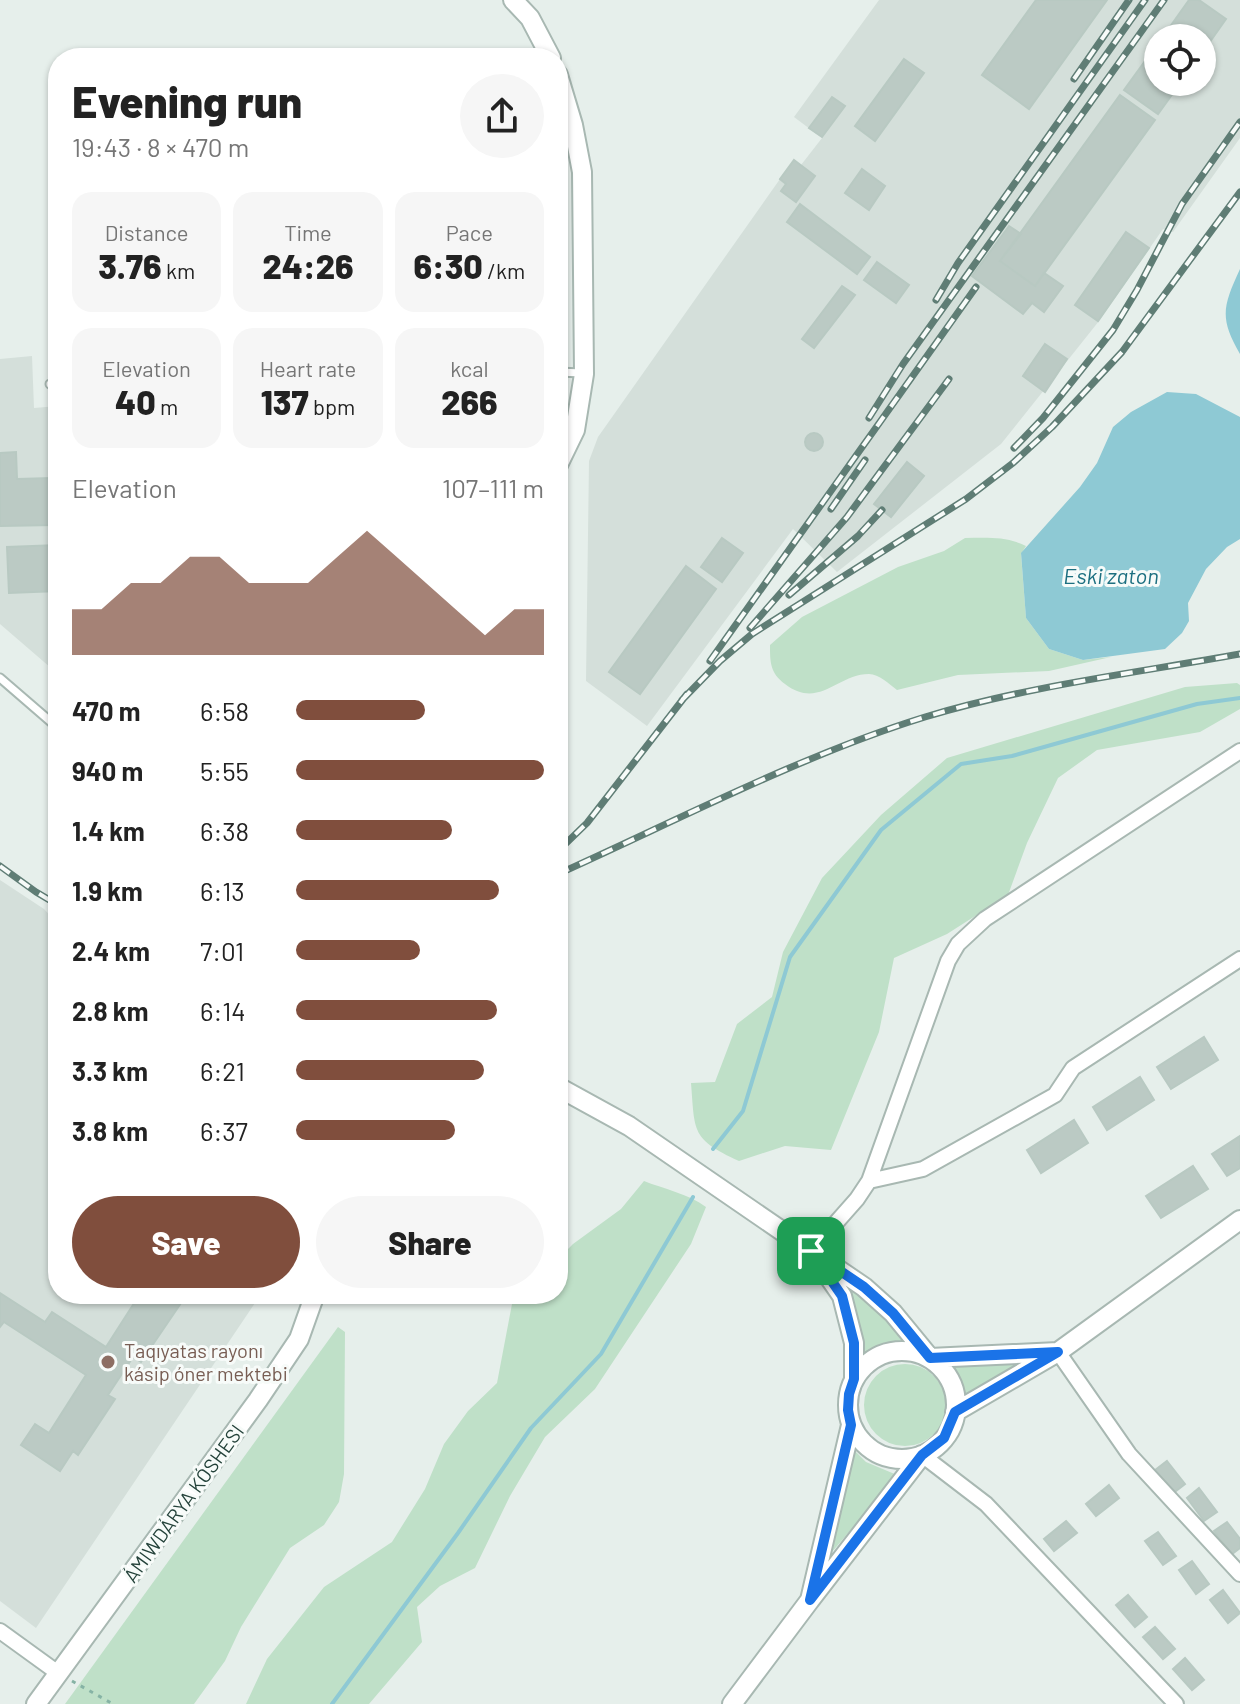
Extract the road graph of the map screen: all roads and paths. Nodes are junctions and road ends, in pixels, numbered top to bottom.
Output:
1 (513, 0) edge
2 (546, 48) edge
3 (568, 108) edge
4 (568, 373) edge
5 (584, 374) junction
6 (568, 444) edge
7 (0, 678) edge
8 (48, 719) edge
9 (1240, 751) edge
10 (1240, 959) edge
11 (568, 1092) edge
12 (869, 1181) junction
13 (1240, 1220) edge
14 (811, 1251) junction
15 (311, 1304) edge
16 (1058, 1352) junction
17 (930, 1358) junction
18 (854, 1379) junction
19 (955, 1412) junction
20 (851, 1425) junction
21 (922, 1455) junction
22 (1240, 1574) edge
23 (810, 1600) junction
24 (0, 1631) edge
25 (58, 1673) junction
26 (36, 1704) edge
27 (113, 1704) edge
28 (733, 1704) edge
29 (1176, 1704) edge

1 - 2 street
3 - 5 street
4 - 5 lane
5 - 6 street
7 - 8 lane
9 - 12 street
10 - 12 street
11 - 14 street
12 - 14 street
13 - 16 street
14 - 17 street
14 - 18 street
15 - 25 street, ÁMIWDÁRYA KÓSHESI
16 - 17 street
16 - 19 street
16 - 22 street
17 - 18 street
17 - 19 street
18 - 20 street
19 - 21 street
20 - 21 street
20 - 23 street
21 - 23 street
21 - 29 street
23 - 28 street
24 - 25 street
25 - 26 street, ÁMIWDÁRYA KÓSHESI
25 - 27 path

